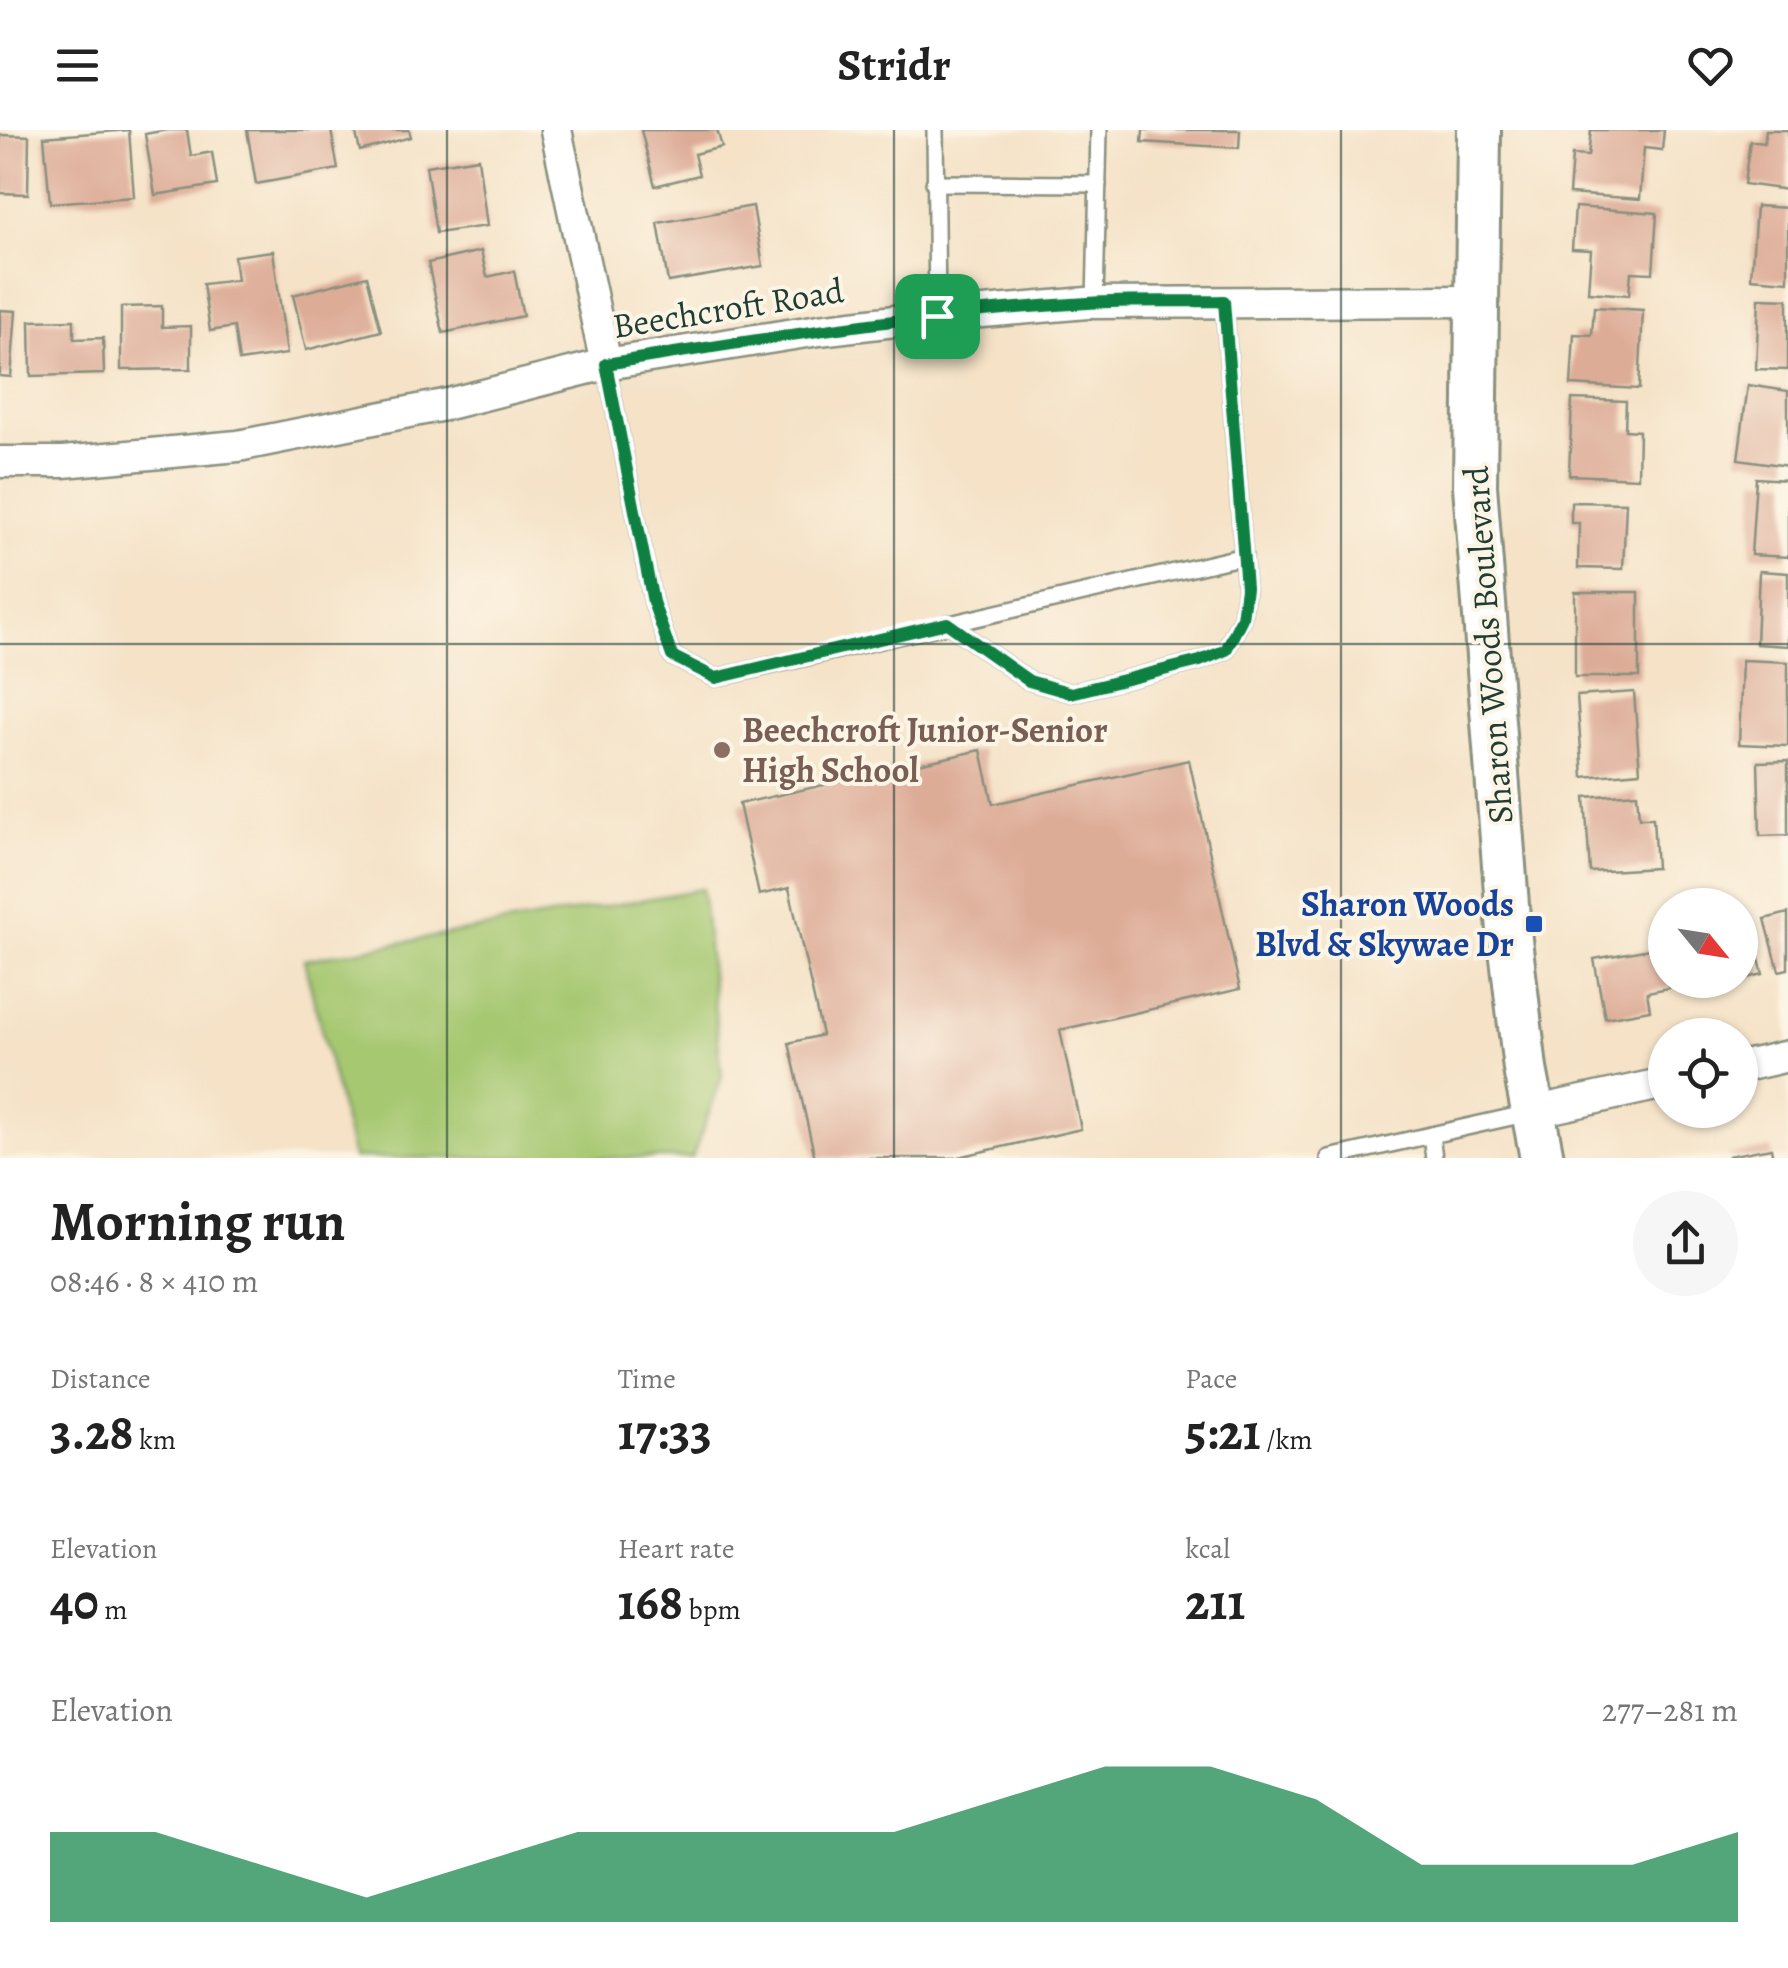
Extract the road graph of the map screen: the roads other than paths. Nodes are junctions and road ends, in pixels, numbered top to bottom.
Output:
1 (556, 130) edge
2 (935, 130) edge
3 (1098, 130) edge
4 (1479, 130) edge
5 (934, 183) junction
6 (1098, 184) junction
7 (1224, 301) junction
8 (1477, 301) junction
9 (1095, 303) junction
10 (937, 316) junction
11 (606, 364) junction
12 (0, 462) edge
13 (1244, 556) junction
14 (947, 623) junction
15 (1788, 1056) edge
16 (1758, 1063) edge
17 (1648, 1087) edge
18 (1533, 1112) junction
19 (1431, 1135) junction
20 (1329, 1158) edge
21 (1434, 1158) edge
22 (1542, 1158) edge

1 - 11 street
2 - 5 lane
3 - 6 lane
4 - 8 street, Sharon Woods Boulevard
5 - 6 lane
5 - 10 lane
6 - 9 lane
7 - 8 street, Beechcroft Road
7 - 9 street, Beechcroft Road
7 - 13 lane
8 - 18 street, Sharon Woods Boulevard
9 - 10 street, Beechcroft Road
10 - 11 street, Beechcroft Road
11 - 12 street, Beechcroft Road
11 - 14 lane
13 - 14 lane
13 - 14 lane
15 - 16 street
17 - 18 street
18 - 19 lane
18 - 22 street, Sharon Woods Boulevard
19 - 20 lane
19 - 21 lane

